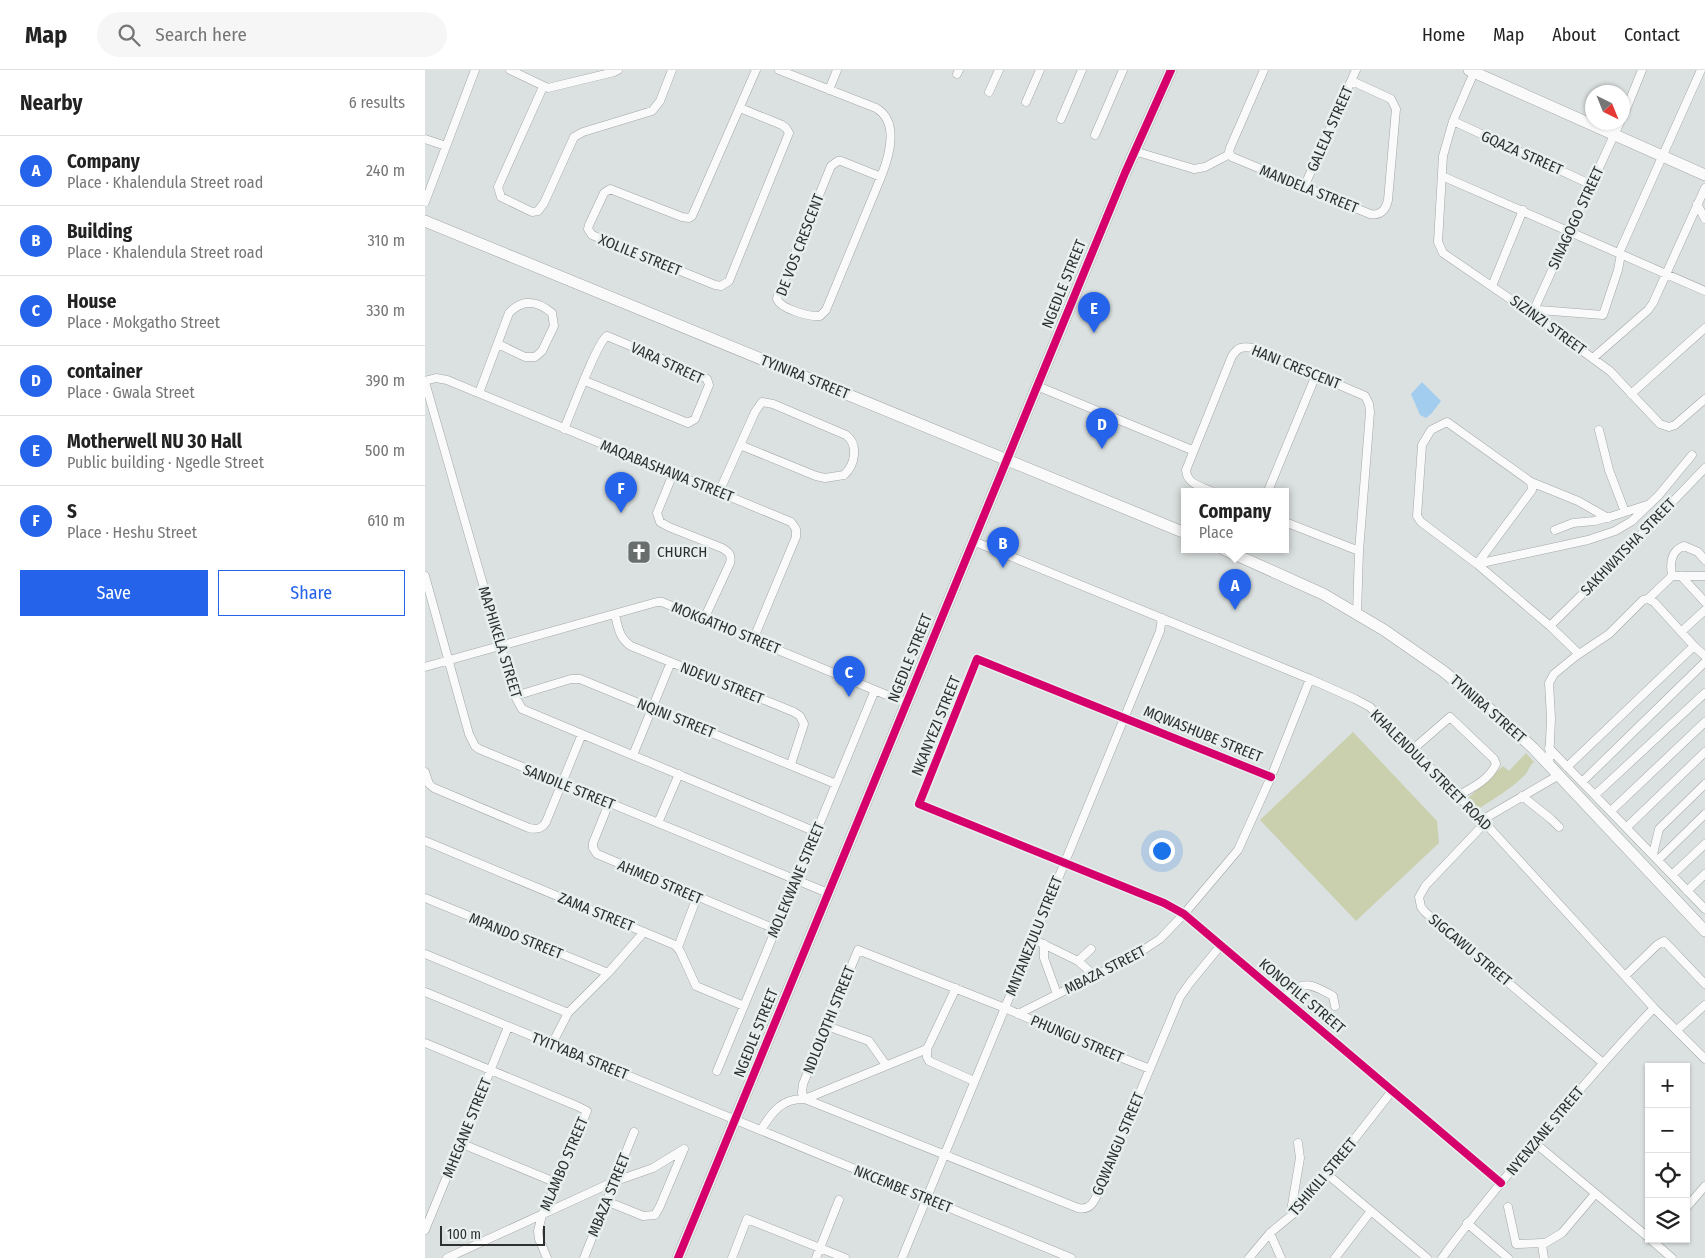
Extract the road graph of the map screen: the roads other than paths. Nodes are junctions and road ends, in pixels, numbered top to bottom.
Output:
1 (475, 70) edge
2 (510, 70) edge
3 (618, 70) edge
4 (672, 70) edge
5 (756, 70) edge
6 (779, 70) edge
7 (837, 70) edge
8 (999, 70) edge
9 (1040, 70) edge
10 (1082, 70) edge
11 (1123, 70) edge
12 (1264, 70) edge
13 (1356, 70) edge
14 (1643, 70) edge
15 (1701, 70) edge
16 (1168, 71) edge
17 (1473, 71) edge
18 (527, 74) edge
19 (1352, 80) junction
20 (543, 88) junction
21 (829, 90) junction
22 (989, 92) dead end
23 (1630, 101) edge
24 (1026, 102) dead end
25 (741, 108) junction
26 (1061, 119) dead end
27 (1453, 121) junction
28 (1617, 130) edge
29 (1095, 135) dead end
30 (1615, 135) junction
31 (425, 139) edge
32 (446, 146) junction
33 (1134, 152) junction
34 (1230, 154) junction
35 (1663, 156) junction
36 (1705, 175) edge
37 (1441, 176) junction
38 (881, 177) junction
39 (1592, 185) junction
40 (1304, 187) junction
41 (1705, 188) edge
42 (425, 202) edge
43 (1697, 204) junction
44 (1523, 210) junction
45 (1705, 218) edge
46 (425, 221) edge
47 (1570, 231) junction
48 (1620, 254) junction
49 (1667, 274) junction
50 (1492, 286) junction
51 (1705, 291) edge
52 (1535, 312) junction
53 (1705, 328) edge
54 (498, 344) junction
55 (1593, 358) junction
56 (1316, 375) junction
57 (585, 381) junction
58 (425, 382) edge
59 (1037, 386) junction
60 (479, 392) junction
61 (1631, 394) junction
62 (1705, 400) edge
63 (564, 428) junction
64 (1599, 430) dead end
65 (740, 445) junction
66 (1193, 450) junction
67 (1692, 455) dead end
68 (1006, 460) junction
69 (1705, 468) edge
70 (673, 474) junction
71 (1531, 482) junction
72 (1204, 488) edge
73 (1269, 488) edge
74 (719, 492) junction
75 (1651, 502) junction
76 (1625, 512) junction
77 (1608, 518) junction
78 (1289, 524) edge
79 (1555, 530) dead end
80 (1181, 531) edge
81 (973, 541) junction
82 (1359, 551) junction
83 (1232, 553) edge
84 (1705, 560) edge
85 (1477, 564) junction
86 (425, 576) edge
87 (1672, 576) junction
88 (1681, 576) junction
89 (1705, 576) edge
90 (1648, 599) junction
91 (1705, 602) edge
92 (1705, 610) edge
93 (615, 614) junction
94 (1357, 614) junction
95 (1162, 618) junction
96 (704, 619) junction
97 (1550, 626) junction
98 (1681, 632) junction
99 (753, 640) junction
100 (500, 646) junction
101 (1694, 646) junction
102 (1579, 654) junction
103 (1705, 656) edge
104 (449, 660) junction
105 (671, 662) junction
106 (1705, 662) edge
107 (425, 667) edge
108 (1309, 679) junction
109 (875, 690) junction
110 (1705, 693) edge
111 (515, 696) junction
112 (906, 703) junction
113 (651, 708) junction
114 (1124, 717) junction
115 (1705, 722) edge
116 (582, 734) junction
117 (1549, 748) junction
118 (1412, 750) junction
119 (1705, 752) edge
120 (633, 755) junction
121 (791, 764) junction
122 (1549, 764) junction
123 (1563, 771) junction
124 (425, 772) edge
125 (679, 774) junction
126 (1271, 777) junction
127 (1582, 782) junction
128 (562, 784) junction
129 (836, 784) junction
130 (1705, 784) edge
131 (1595, 795) junction
132 (1457, 796) junction
133 (1522, 796) junction
134 (609, 803) junction
135 (1611, 811) junction
136 (1705, 814) edge
137 (1483, 822) junction
138 (658, 823) junction
139 (1559, 827) dead end
140 (1627, 827) junction
141 (816, 832) junction
142 (425, 841) edge
143 (1705, 844) edge
144 (1655, 857) junction
145 (1064, 863) junction
146 (1705, 874) edge
147 (1672, 875) junction
148 (797, 880) junction
149 (1687, 891) junction
150 (828, 893) junction
151 (697, 897) junction
152 (425, 898) edge
153 (1704, 906) edge
154 (1184, 914) junction
155 (775, 929) junction
156 (1705, 931) edge
157 (644, 932) junction
158 (1033, 939) junction
159 (1044, 944) junction
160 (1221, 946) junction
161 (677, 947) junction
162 (1091, 949) dead end
163 (425, 954) edge
164 (1078, 961) junction
165 (608, 973) junction
166 (1095, 976) junction
167 (1625, 976) junction
168 (1705, 984) edge
169 (955, 988) junction
170 (425, 992) edge
171 (1057, 994) junction
172 (1283, 998) junction
173 (1705, 1005) edge
174 (743, 1006) junction
175 (1335, 1006) dead end
176 (1005, 1008) junction
177 (1655, 1008) junction
178 (568, 1014) junction
179 (1018, 1014) junction
180 (508, 1026) junction
181 (827, 1026) junction
182 (1677, 1030) junction
183 (425, 1043) edge
184 (551, 1044) junction
185 (927, 1049) junction
186 (1705, 1059) edge
187 (1603, 1062) junction
188 (886, 1065) junction
189 (1150, 1069) junction
190 (490, 1071) junction
191 (717, 1071) dead end
192 (974, 1081) junction
193 (1392, 1091) junction
194 (805, 1099) junction
195 (735, 1119) junction
196 (761, 1130) junction
197 (634, 1132) dead end
198 (460, 1143) junction
199 (1298, 1143) dead end
200 (1535, 1143) junction
201 (944, 1154) junction
202 (1327, 1174) junction
203 (613, 1182) junction
204 (557, 1183) junction
205 (1501, 1183) junction
206 (1705, 1186) edge
207 (1595, 1194) junction
208 (925, 1198) junction
209 (839, 1200) dead end
210 (606, 1201) junction
211 (1690, 1203) edge
212 (1508, 1207) dead end
213 (1371, 1211) junction
214 (428, 1213) edge
215 (1293, 1214) junction
216 (542, 1215) junction
217 (1467, 1223) junction
218 (425, 1230) edge
219 (1270, 1233) junction
220 (1645, 1234) edge
221 (1543, 1243) junction
222 (1656, 1243) edge
223 (820, 1248) junction
224 (447, 1258) edge
225 (547, 1258) edge
226 (584, 1258) edge
227 (678, 1258) edge
228 (732, 1258) edge
229 (816, 1258) edge
230 (845, 1258) edge
231 (902, 1258) edge
232 (1071, 1258) edge
233 (1249, 1258) edge
234 (1281, 1258) edge
235 (1335, 1258) edge
236 (1427, 1258) edge
237 (1442, 1258) edge
238 (1509, 1258) edge
239 (1544, 1258) edge
240 (1672, 1258) edge

1 - 32 street
2 - 18 street
3 - 20 street
4 - 20 street
5 - 25 street, XOLILE STREET
6 - 21 street, DE VOS CRESCENT
7 - 21 street
8 - 22 street
9 - 24 street
10 - 26 street
11 - 29 street
12 - 34 street
13 - 19 street, GALELA STREET
14 - 23 street
15 - 35 street
16 - 33 street, NGEDLE STREET
17 - 27 street, SIZINZI STREET
17 - 30 street
18 - 20 street
19 - 40 street, GALELA STREET
19 - 40 street, MANDELA STREET
21 - 38 street, DE VOS CRESCENT
25 - 25 street, XOLILE STREET
27 - 37 street, SIZINZI STREET
27 - 39 street, GQAZA STREET
28 - 30 street, SINAGOGO STREET
30 - 35 street
30 - 39 street, SINAGOGO STREET
31 - 32 street
32 - 42 street
33 - 34 street
33 - 59 street, NGEDLE STREET
34 - 40 street, MANDELA STREET
35 - 36 street
35 - 48 street
37 - 44 street
37 - 50 street, SIZINZI STREET
38 - 38 street, DE VOS CRESCENT
39 - 47 street, SINAGOGO STREET
41 - 43 street
43 - 45 street
43 - 49 street
44 - 47 street
44 - 50 street
46 - 68 street, TYINIRA STREET
47 - 48 street
47 - 52 street, SINAGOGO STREET
48 - 49 street
48 - 52 street
49 - 51 street
49 - 55 street
50 - 52 street, SIZINZI STREET
52 - 55 street, SIZINZI STREET
53 - 61 street
54 - 54 street
54 - 60 street
55 - 61 street, SIZINZI STREET
56 - 66 street, HANI CRESCENT
56 - 73 street
56 - 82 street, HANI CRESCENT
57 - 57 street, VARA STREET
57 - 63 street, VARA STREET
58 - 60 street, MAQABASHAWA STREET
58 - 100 street, MAPHIKELA STREET
59 - 66 street
59 - 68 street, NGEDLE STREET
60 - 63 street, MAQABASHAWA STREET
61 - 62 street, SIZINZI STREET
63 - 70 street, MAQABASHAWA STREET
64 - 76 street
65 - 65 street
65 - 74 street
66 - 72 street, HANI CRESCENT
67 - 75 street
68 - 80 street, TYINIRA STREET
68 - 81 street, NGEDLE STREET
69 - 97 street, SAKHWATSHA STREET
70 - 74 street, MAQABASHAWA STREET
70 - 96 street
71 - 77 street
71 - 85 street
71 - 85 street
74 - 99 street, MAQABASHAWA STREET
75 - 76 street
75 - 85 street
76 - 77 street
77 - 79 street
78 - 82 street
81 - 95 street, KHALENDULA STREET ROAD
81 - 112 street, NGEDLE STREET
82 - 94 street, HANI CRESCENT
83 - 94 street, TYINIRA STREET
84 - 87 street
85 - 97 street
86 - 104 street, SANDILE STREET
87 - 88 street
87 - 90 street
88 - 89 street
88 - 91 street
90 - 98 street
90 - 102 street
92 - 98 street
93 - 96 street, MOKGATHO STREET
93 - 100 street, MOKGATHO STREET
93 - 105 street, NDEVU STREET
94 - 122 street, TYINIRA STREET
95 - 108 street, KHALENDULA STREET ROAD
95 - 114 street, MNTANEZULU STREET
96 - 99 street, MOKGATHO STREET
97 - 102 street
98 - 101 street
99 - 109 street, MOKGATHO STREET
100 - 104 street, MOKGATHO STREET
100 - 111 street, MAPHIKELA STREET
101 - 103 street
101 - 123 street, SIGCAWU STREET
102 - 117 street
104 - 107 street, MOKGATHO STREET
104 - 128 street, SANDILE STREET
105 - 113 street
105 - 121 street, NDEVU STREET
106 - 127 street
108 - 118 street, KHALENDULA STREET ROAD
108 - 126 street, MBAZA STREET
109 - 112 street, MOKGATHO STREET
109 - 129 street, MOLEKWANE STREET
110 - 131 street
111 - 113 street, NQINI STREET
111 - 116 street, MAPHIKELA STREET
112 - 150 street, NGEDLE STREET
113 - 120 street
113 - 121 street, NQINI STREET
114 - 126 street, MQWASHUBE STREET
114 - 145 street, MNTANEZULU STREET
114 - 145 street, NKANYEZI STREET
115 - 135 street
116 - 120 street, MAPHIKELA STREET
116 - 128 street
117 - 122 street
117 - 123 street
118 - 132 street, KHALENDULA STREET ROAD
118 - 132 street
119 - 140 street
120 - 125 street, MAPHIKELA STREET
121 - 129 street, NQINI STREET
122 - 123 street, TYINIRA STREET
123 - 127 street
123 - 133 street, SIGCAWU STREET
123 - 156 street, TYINIRA STREET
124 - 128 street
125 - 138 street
125 - 141 street, MAPHIKELA STREET
126 - 154 street, MBAZA STREET
127 - 131 street
128 - 134 street, SANDILE STREET
129 - 141 street, MOLEKWANE STREET
130 - 144 street
131 - 135 street
132 - 137 street, KHALENDULA STREET ROAD
133 - 137 street, SIGCAWU STREET
133 - 139 street
134 - 138 street, SANDILE STREET
134 - 151 street, AHMED STREET
135 - 140 street
136 - 144 street
137 - 167 street, KHALENDULA STREET ROAD
137 - 187 street, SIGCAWU STREET
138 - 148 street, SANDILE STREET
140 - 144 street
141 - 148 street, MOLEKWANE STREET
142 - 157 street, ZAMA STREET
143 - 147 street
144 - 147 street
145 - 154 street, KONOFILE STREET
145 - 158 street, MNTANEZULU STREET
146 - 149 street
147 - 149 street
148 - 150 street, SANDILE STREET
148 - 155 street, MOLEKWANE STREET
149 - 153 street
150 - 195 street, NGEDLE STREET
151 - 155 street, AHMED STREET
151 - 161 street
152 - 165 street, MPANDO STREET
154 - 160 street, KONOFILE STREET
154 - 166 street, MBAZA STREET
155 - 174 street, MOLEKWANE STREET
157 - 161 street, ZAMA STREET
157 - 165 street
158 - 159 street
158 - 176 street, MNTANEZULU STREET
159 - 164 street
159 - 171 street
160 - 172 street, KONOFILE STREET
160 - 189 street, GQWANGU STREET
161 - 174 street
162 - 164 street
163 - 178 street
164 - 166 street
165 - 178 street
166 - 171 street, MBAZA STREET
167 - 168 street
167 - 177 street, KHALENDULA STREET ROAD
169 - 176 street, NDLOLOTHI STREET
169 - 181 street, NDLOLOTHI STREET
169 - 185 street
170 - 180 street, TYITYABA STREET
171 - 179 street, MBAZA STREET
172 - 175 street
172 - 193 street, KONOFILE STREET
173 - 182 street
174 - 191 street, MOLEKWANE STREET
176 - 179 street, PHUNGU STREET
176 - 192 street, MNTANEZULU STREET
177 - 182 street, KHALENDULA STREET ROAD
177 - 187 street, NYENZANE STREET
178 - 184 street
179 - 189 street, PHUNGU STREET
180 - 184 street, TYITYABA STREET
180 - 190 street, MHEGANE STREET
181 - 188 street
181 - 194 street, NDLOLOTHI STREET
182 - 186 street, KHALENDULA STREET ROAD
183 - 190 street
184 - 195 street, TYITYABA STREET
185 - 188 street
185 - 192 street
187 - 200 street, NYENZANE STREET
188 - 194 street
189 - 201 street, GQWANGU STREET
190 - 198 street, MHEGANE STREET
190 - 204 street, MLAMBO STREET
192 - 201 street, MNTANEZULU STREET
193 - 202 street, TSHIKILI STREET
193 - 205 street, KONOFILE STREET
194 - 196 street
194 - 201 street
195 - 196 street, NKCEMBE STREET
195 - 227 street, NGEDLE STREET
196 - 208 street, NKCEMBE STREET
197 - 203 street, MBAZA STREET
198 - 204 street
198 - 214 street, MHEGANE STREET
199 - 215 street
200 - 205 street, NYENZANE STREET
200 - 207 street
201 - 208 street, MNTANEZULU STREET
202 - 213 street
202 - 215 street, TSHIKILI STREET
203 - 210 street, MBAZA STREET
203 - 210 street
203 - 216 street
204 - 216 street, MLAMBO STREET
205 - 217 street, NYENZANE STREET
206 - 211 street
207 - 220 street
207 - 221 street
208 - 231 street, MNTANEZULU STREET
208 - 232 street, NKCEMBE STREET
209 - 223 street
210 - 226 street, MBAZA STREET
212 - 221 street
213 - 235 street
213 - 236 street
214 - 218 street, MHEGANE STREET
215 - 219 street, TSHIKILI STREET
216 - 224 street
216 - 225 street, MLAMBO STREET
217 - 237 street, NYENZANE STREET
217 - 238 street
219 - 233 street, TSHIKILI STREET
219 - 234 street
221 - 239 street
222 - 240 street
223 - 228 street
223 - 229 street
223 - 230 street

